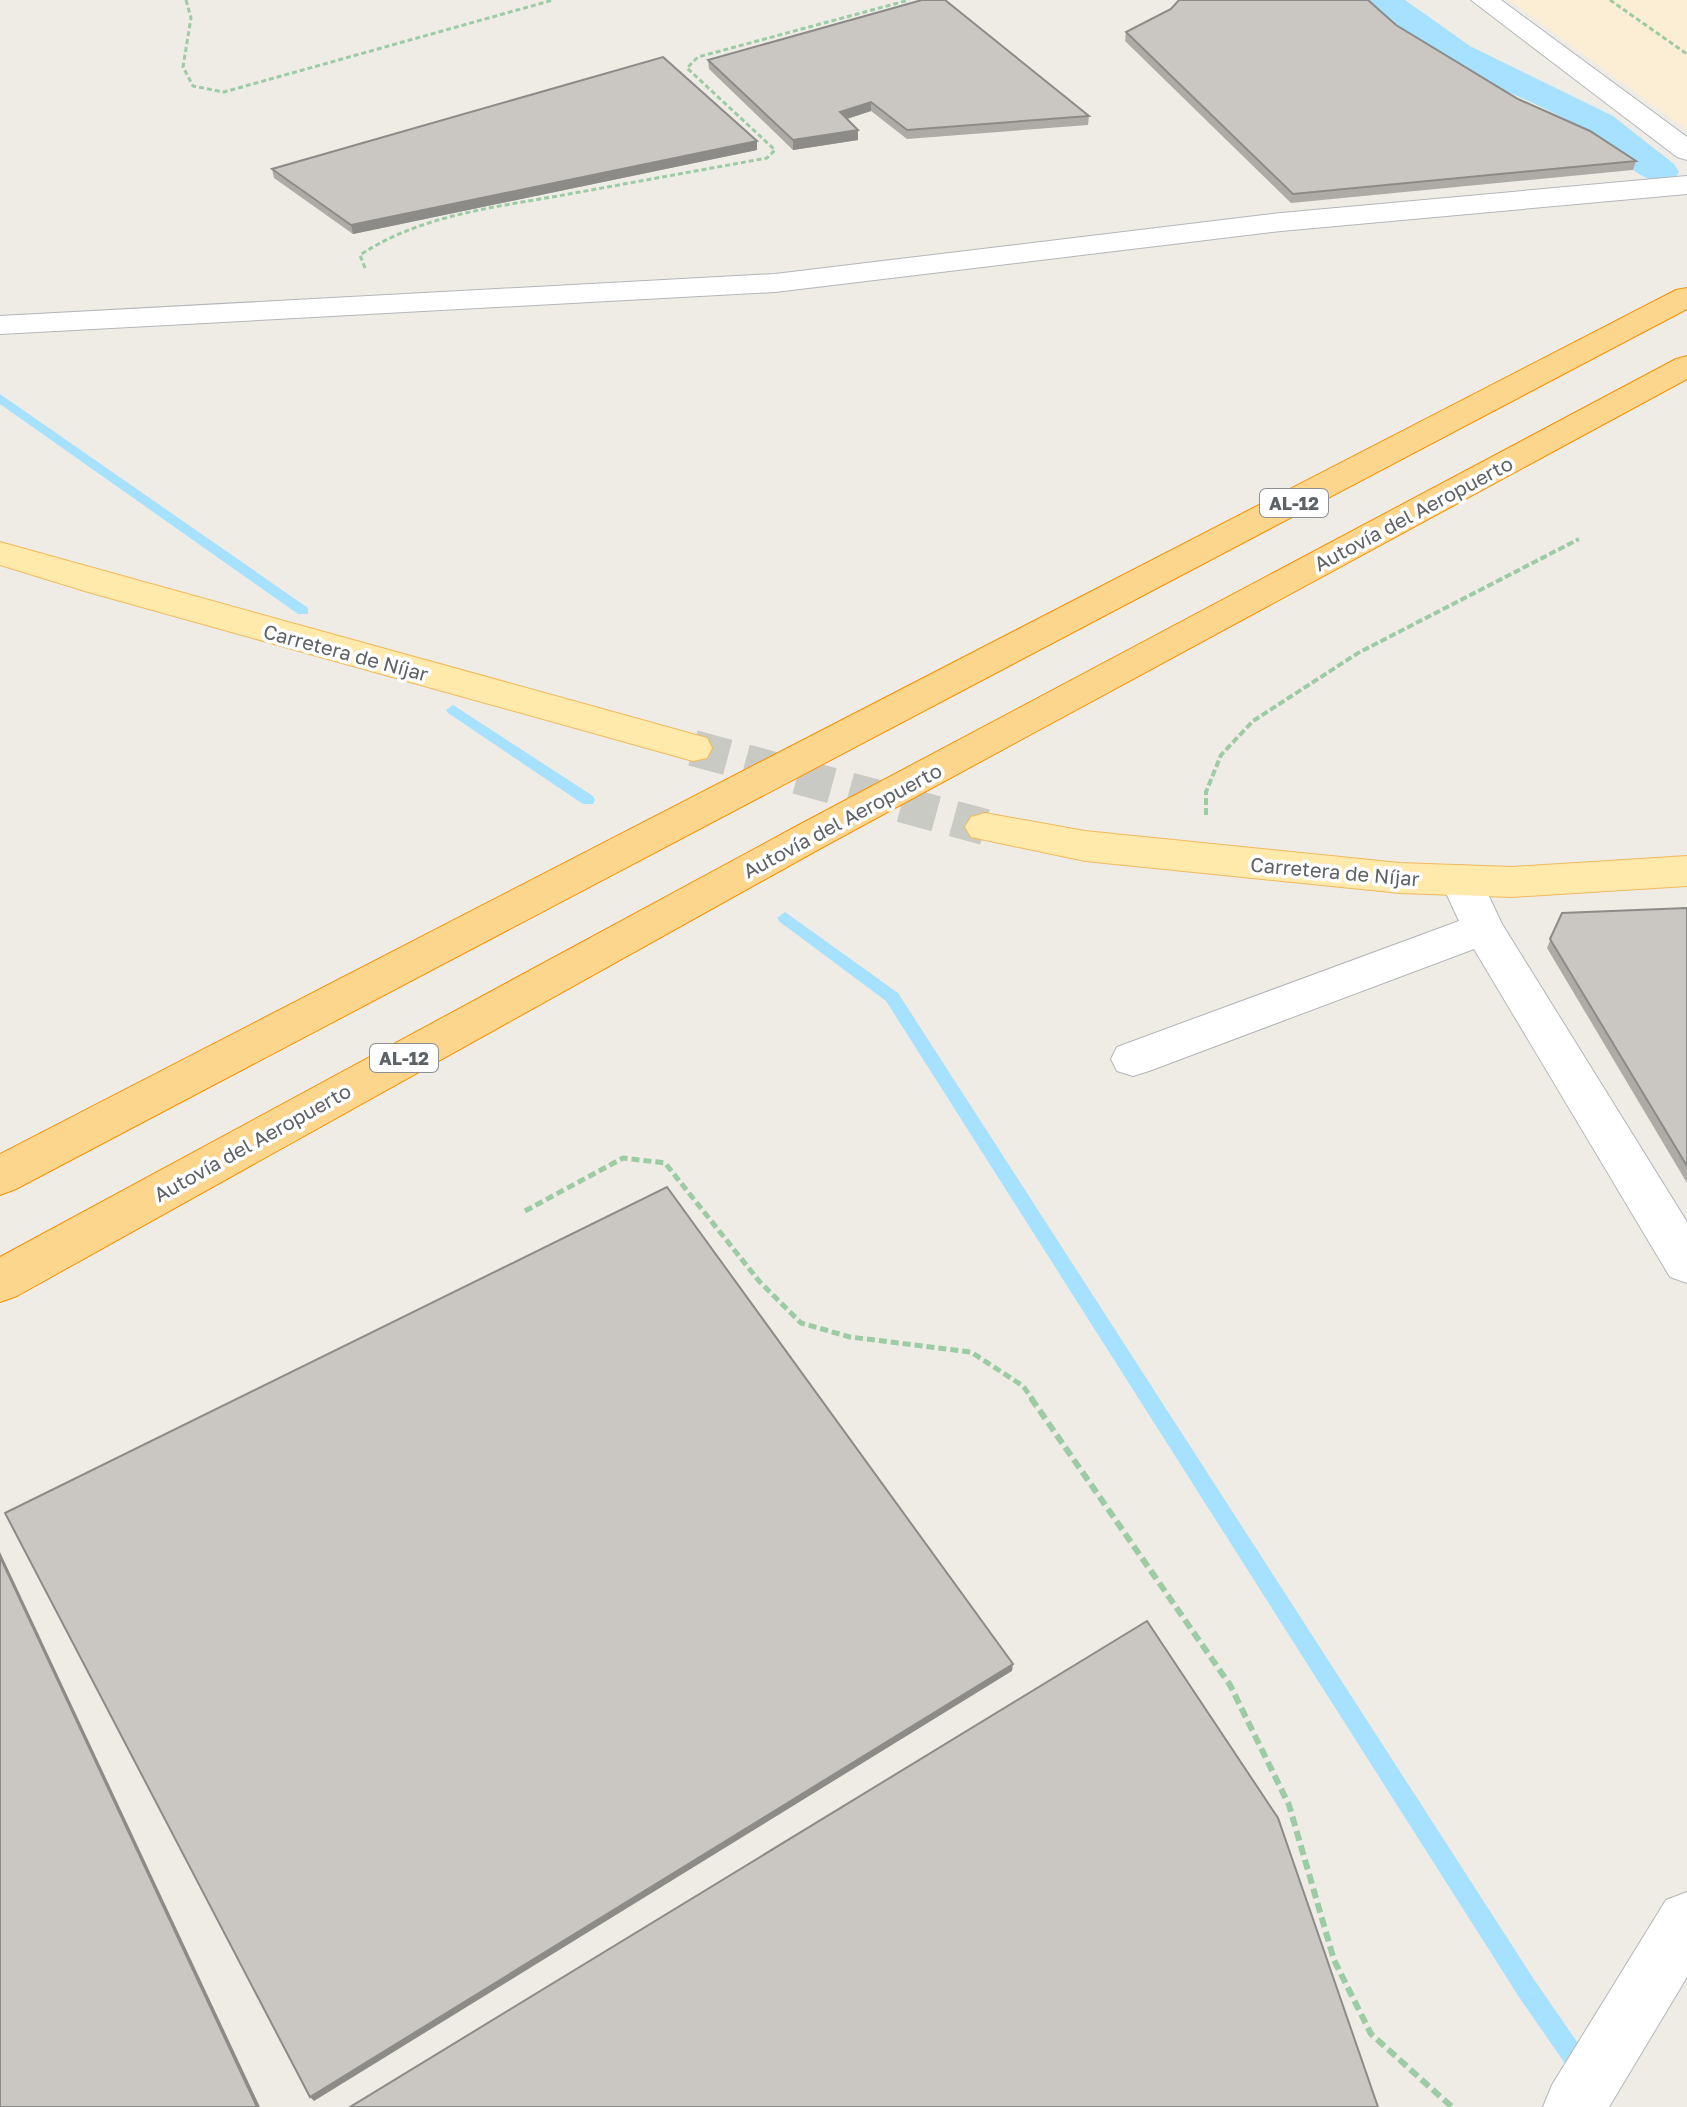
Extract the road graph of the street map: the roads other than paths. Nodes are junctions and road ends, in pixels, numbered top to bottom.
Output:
1 (1484, 0) edge
2 (1687, 151) edge
3 (1687, 185) edge
4 (1687, 297) edge
5 (0, 325) edge
6 (1687, 366) edge
7 (0, 553) edge
8 (693, 748) tunnel mouth
9 (985, 827) tunnel mouth
10 (1687, 871) edge
11 (1461, 880) junction
12 (1483, 929) junction
13 (1133, 1059) dead end
14 (0, 1176) edge
15 (1687, 1263) edge
16 (0, 1281) edge
17 (1687, 1921) edge
18 (1574, 2107) edge

1 - 2 street
3 - 5 street
4 - 14 highway, AL-12
6 - 16 highway, Autovía del Aeropuerto / AL-12
7 - 8 main road, Carretera de Níjar
9 - 11 main road, Carretera de Níjar
10 - 11 main road, Carretera de Níjar
11 - 12 street
12 - 13 street
12 - 15 street
17 - 18 street

